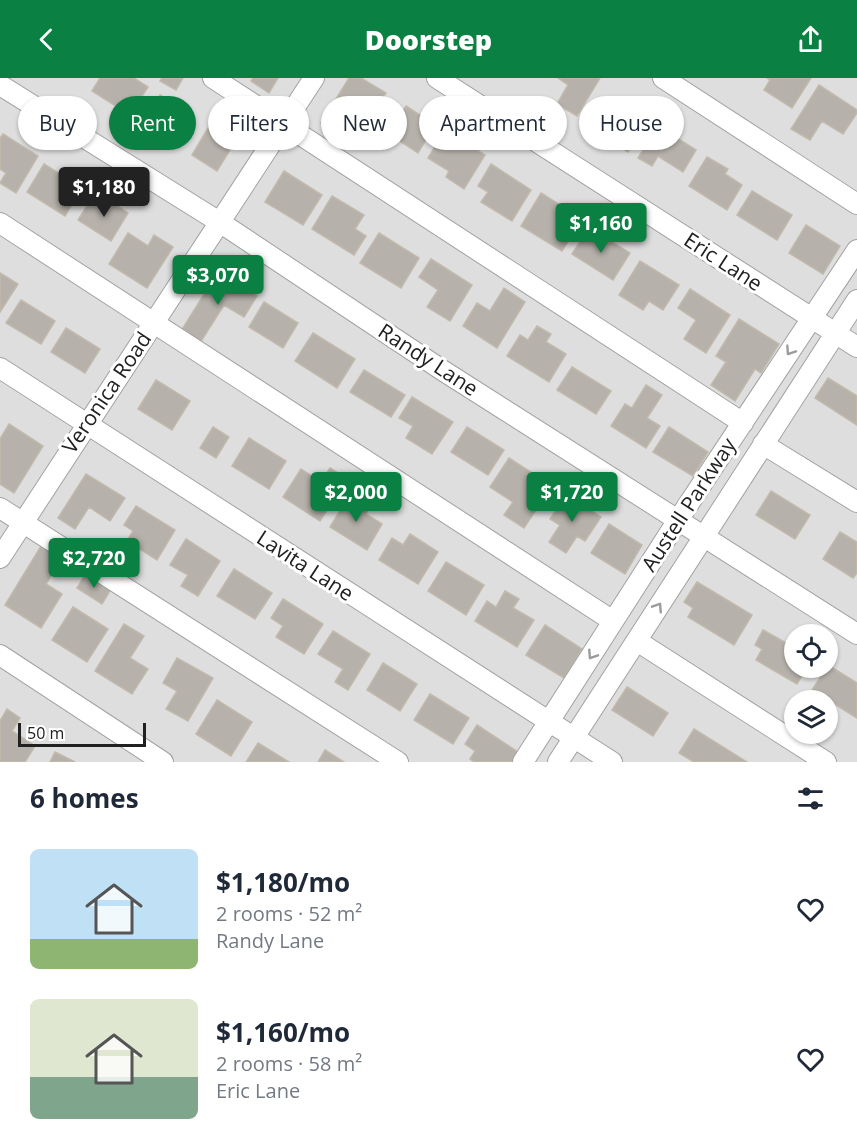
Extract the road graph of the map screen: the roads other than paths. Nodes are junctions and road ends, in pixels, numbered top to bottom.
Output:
1 (213, 78) edge
2 (314, 78) edge
3 (437, 78) edge
4 (663, 78) edge
5 (0, 85) edge
6 (241, 96) edge
7 (303, 96) edge
8 (309, 140) edge
9 (268, 150) edge
10 (857, 204) edge
11 (0, 223) edge
12 (221, 223) junction
13 (857, 250) edge
14 (857, 300) edge
15 (812, 319) junction
16 (155, 322) junction
17 (835, 334) junction
18 (857, 347) edge
19 (0, 368) edge
20 (87, 423) junction
21 (743, 423) junction
22 (763, 444) junction
23 (857, 502) edge
24 (0, 508) edge
25 (678, 520) junction
26 (23, 522) junction
27 (705, 535) junction
28 (0, 558) edge
29 (613, 621) junction
30 (857, 634) edge
31 (637, 641) junction
32 (0, 655) edge
33 (550, 720) junction
34 (574, 738) junction
35 (163, 762) edge
36 (398, 762) edge
37 (524, 762) edge
38 (558, 762) edge
39 (612, 762) edge
40 (826, 762) edge

1 - 6 street
2 - 7 street, Veronica Road
3 - 15 street, Eric Lane
4 - 10 street
5 - 12 street, Randy Lane
8 - 21 street
9 - 12 street, Veronica Road
11 - 16 street
12 - 16 street, Veronica Road
12 - 25 street, Randy Lane
13 - 15 street, Austell Parkway
14 - 17 street, Austell Parkway
15 - 17 street, Eric Lane
15 -> 21 street, Austell Parkway
16 - 20 street, Veronica Road
16 - 29 street
17 - 18 street, Eric Lane
17 - 22 street, Austell Parkway
19 - 20 street, Lavita Lane
20 - 26 street, Veronica Road
20 - 33 street, Lavita Lane
21 - 25 street, Austell Parkway
22 - 23 street
22 - 27 street, Austell Parkway
24 - 26 street
25 - 27 street, Randy Lane
25 - 29 street, Austell Parkway
26 - 28 street, Veronica Road
26 - 36 street
27 - 30 street, Randy Lane
31 -> 27 street, Austell Parkway
29 -> 33 street, Austell Parkway
31 - 34 street, Austell Parkway
31 - 40 street
32 - 35 street
33 - 34 street, Lavita Lane
33 - 37 street, Austell Parkway
34 - 38 street, Austell Parkway
34 - 39 street, Lavita Lane

